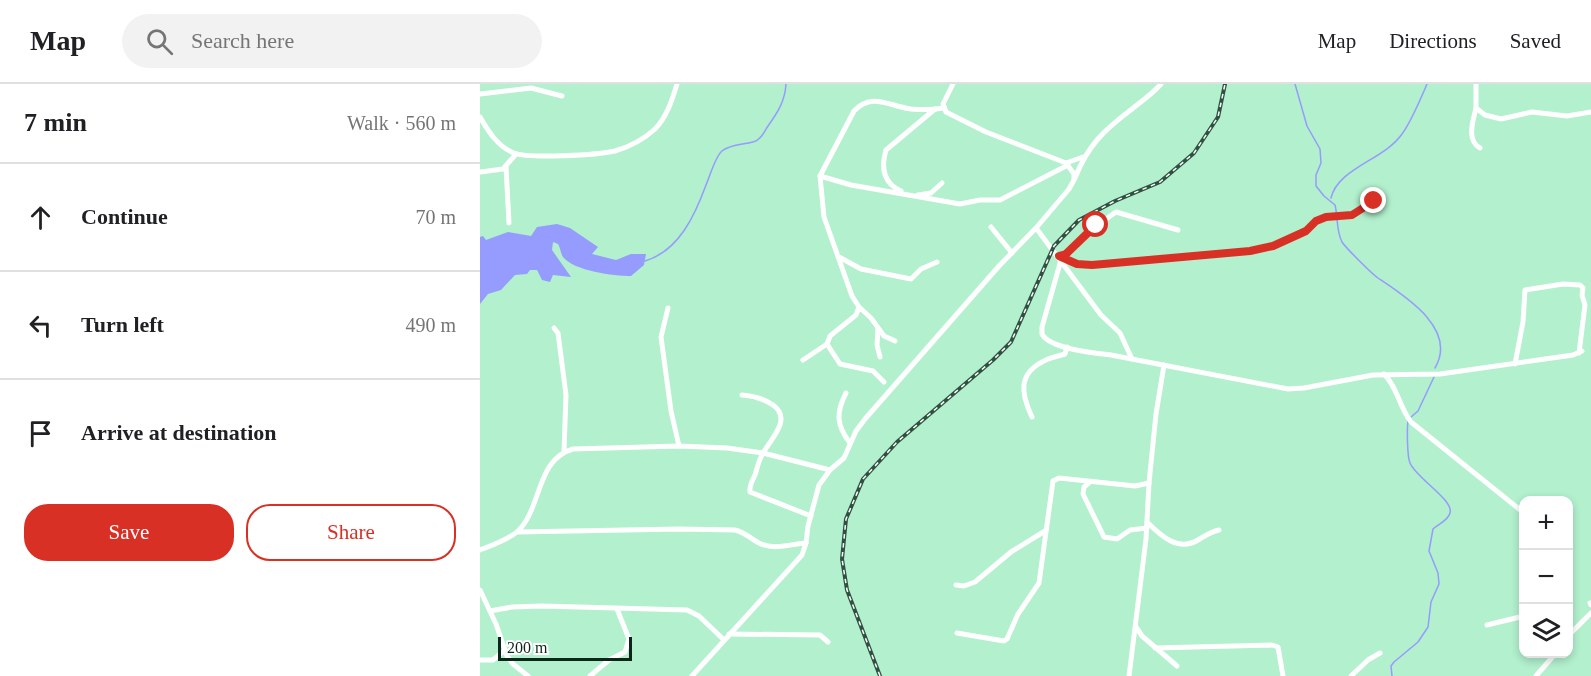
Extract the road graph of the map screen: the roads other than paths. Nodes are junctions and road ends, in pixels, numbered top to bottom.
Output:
1 (677, 84) edge
2 (953, 84) edge
3 (1161, 84) edge
4 (1476, 84) edge
5 (480, 94) edge
6 (562, 96) dead end
7 (944, 108) junction
8 (1476, 108) junction
9 (935, 109) junction
10 (1591, 112) edge
11 (480, 117) edge
12 (1480, 148) dead end
13 (516, 154) junction
14 (1083, 157) junction
15 (1067, 164) junction
16 (506, 167) junction
17 (480, 172) edge
18 (820, 176) junction
19 (1074, 180) junction
20 (942, 183) dead end
21 (1374, 201) dead end
22 (509, 223) dead end
23 (991, 227) dead end
24 (1036, 228) junction
25 (1178, 230) dead end
26 (1012, 253) junction
27 (839, 257) junction
28 (1060, 258) junction
29 (937, 262) dead end
30 (1591, 286) edge
31 (1583, 288) junction
32 (859, 307) junction
33 (668, 308) dead end
34 (878, 327) junction
35 (554, 328) dead end
36 (895, 341) dead end
37 (827, 344) junction
38 (1067, 347) junction
39 (880, 357) dead end
40 (1132, 359) junction
41 (802, 360) dead end
42 (1515, 364) junction
43 (1164, 365) junction
44 (1384, 374) junction
45 (884, 382) dead end
46 (846, 393) dead end
47 (742, 395) dead end
48 (1032, 417) dead end
49 (850, 443) junction
50 (679, 446) junction
51 (564, 451) junction
52 (763, 453) junction
53 (830, 470) junction
54 (1090, 482) junction
55 (1149, 483) junction
56 (1519, 509) edge
57 (811, 516) junction
58 (526, 520) junction
59 (1147, 525) junction
60 (1219, 530) dead end
61 (1045, 531) junction
62 (517, 532) junction
63 (533, 532) junction
64 (806, 543) junction
65 (480, 550) edge
66 (956, 585) dead end
67 (480, 590) edge
68 (617, 609) junction
69 (490, 611) junction
70 (1591, 613) edge
71 (1519, 617) edge
72 (1487, 625) dead end
73 (1136, 627) junction
74 (1573, 632) edge
75 (957, 633) dead end
76 (729, 634) junction
77 (723, 639) junction
78 (828, 642) dead end
79 (1155, 648) junction
80 (506, 650) junction
81 (1380, 653) dead end
82 (1552, 658) edge
83 (480, 660) edge
84 (1177, 666) dead end
85 (528, 676) edge
86 (590, 676) edge
87 (692, 676) edge
88 (1129, 676) edge
89 (1282, 676) edge
90 (1351, 676) edge
91 (1536, 676) edge

1 - 13 street
2 - 7 street
3 - 14 street
4 - 8 street
5 - 6 street
7 - 9 street
7 - 15 street
8 - 10 street
8 - 12 street
9 - 18 street
9 - 20 street
11 - 13 street
13 - 16 street
14 - 15 street
14 - 19 street
15 - 18 street
15 - 19 street
16 - 17 street
16 - 22 street
18 - 27 street
19 - 24 street
21 - 28 street
23 - 26 street
24 - 26 street
24 - 28 street
25 - 28 street
26 - 49 street
27 - 29 street
27 - 32 street
28 - 38 street
28 - 40 street
30 - 31 street
31 - 42 street
31 - 42 street
32 - 34 street
32 - 37 street
33 - 50 street
34 - 36 street
34 - 39 street
35 - 51 street
37 - 41 street
37 - 45 street
38 - 40 street
38 - 48 street
40 - 43 street
42 - 44 street
43 - 44 street
43 - 55 street
44 - 56 street
46 - 49 street
47 - 52 street
49 - 53 street
50 - 51 street
50 - 52 street
51 - 58 street
52 - 53 street
52 - 57 street
53 - 57 street
54 - 55 street
54 - 59 street
54 - 61 street
55 - 59 street
57 - 64 street
58 - 62 street
58 - 63 street
59 - 60 street
59 - 73 street
61 - 66 street
61 - 75 street
62 - 63 street
62 - 65 street
63 - 64 street
64 - 76 street
67 - 69 street
68 - 69 street
68 - 77 street
68 - 86 street
69 - 80 street
70 - 74 street
71 - 72 street
73 - 79 street
73 - 88 street
76 - 77 street
76 - 78 street
77 - 87 street
79 - 84 street
79 - 89 street
80 - 83 street
80 - 85 street
81 - 90 street
82 - 91 street

